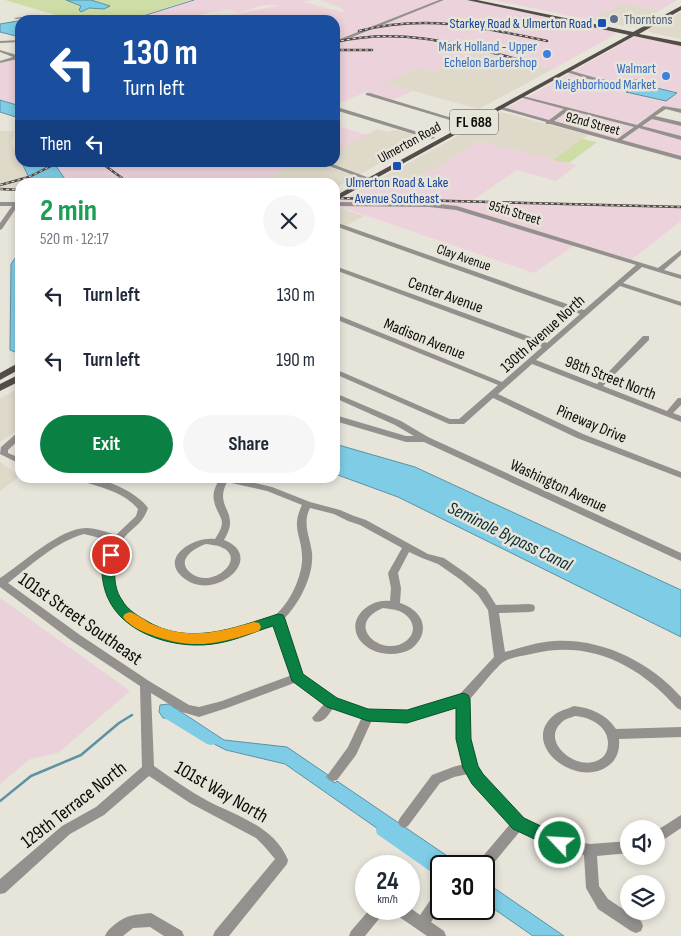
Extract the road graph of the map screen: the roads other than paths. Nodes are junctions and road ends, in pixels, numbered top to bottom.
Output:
1 (442, 0) edge
2 (470, 0) edge
3 (480, 0) edge
4 (681, 3) edge
5 (681, 8) edge
6 (627, 32) junction
7 (636, 34) junction
8 (15, 40) edge
9 (340, 41) edge
10 (0, 42) edge
11 (681, 43) edge
12 (0, 51) edge
13 (15, 56) edge
14 (15, 58) edge
15 (0, 62) edge
16 (571, 62) junction
17 (558, 70) junction
18 (568, 71) junction
19 (636, 80) dead end
20 (539, 87) junction
21 (521, 93) junction
22 (368, 94) dead end
23 (499, 108) junction
24 (569, 108) junction
25 (340, 110) edge
26 (681, 111) edge
27 (651, 116) junction
28 (462, 122) junction
29 (548, 123) junction
30 (681, 124) edge
31 (639, 127) junction
32 (432, 138) junction
33 (681, 138) edge
34 (618, 142) junction
35 (428, 147) junction
36 (681, 158) edge
37 (334, 167) edge
38 (365, 178) junction
39 (340, 189) edge
40 (340, 196) edge
41 (0, 204) edge
42 (15, 204) edge
43 (340, 204) edge
44 (15, 206) edge
45 (340, 226) edge
46 (0, 228) edge
47 (681, 252) edge
48 (641, 264) junction
49 (340, 270) edge
50 (660, 270) junction
51 (681, 277) edge
52 (619, 284) junction
53 (681, 304) edge
54 (585, 313) junction
55 (340, 318) edge
56 (646, 338) dead end
57 (548, 346) junction
58 (531, 361) junction
59 (15, 368) edge
60 (340, 373) edge
61 (1, 375) edge
62 (15, 380) edge
63 (504, 385) junction
64 (0, 388) edge
65 (598, 388) junction
66 (493, 395) junction
67 (340, 397) edge
68 (681, 400) edge
69 (668, 414) junction
70 (340, 419) edge
71 (681, 419) edge
72 (15, 439) edge
73 (425, 439) junction
74 (15, 459) edge
75 (681, 475) edge
76 (96, 483) edge
77 (221, 483) edge
78 (244, 483) edge
79 (307, 504) junction
80 (118, 539) junction
81 (218, 541) junction
82 (408, 547) junction
83 (681, 557) edge
84 (1, 582) edge
85 (395, 604) junction
86 (530, 608) dead end
87 (493, 609) junction
88 (278, 619) junction
89 (500, 658) junction
90 (298, 677) junction
91 (145, 684) junction
92 (463, 699) junction
93 (332, 702) junction
94 (681, 704) edge
95 (146, 711) joint
96 (368, 715) junction
97 (318, 718) dead end
98 (681, 732) edge
99 (613, 734) junction
100 (471, 768) junction
101 (148, 769) junction
102 (333, 776) dead end
103 (681, 821) edge
104 (404, 822) dead end
105 (519, 823) junction
106 (665, 833) edge
107 (620, 848) edge
108 (590, 850) junction
109 (493, 855) edge
110 (0, 888) edge
111 (430, 913) edge
112 (369, 920) edge
113 (416, 920) edge
114 (422, 924) junction
115 (636, 926) dead end
116 (112, 936) edge
117 (177, 936) edge
118 (220, 936) edge
119 (356, 936) edge
120 (439, 936) edge

1 - 9 street
2 - 6 main road
3 - 6 main road
4 - 6 main road, Ulmerton Road / FL 688
5 - 7 main road, Ulmerton Road / FL 688
6 - 7 main road
6 - 16 main road, Ulmerton Road / FL 688
7 - 11 main road
7 - 18 main road, Ulmerton Road / FL 688
8 - 10 street
12 - 13 street
14 - 15 street
16 - 17 main road, Ulmerton Road / FL 688
16 - 18 main road
17 - 20 main road
17 - 21 main road, Ulmerton Road / FL 688
18 - 19 street
18 - 20 main road, Ulmerton Road / FL 688
20 - 21 main road, Ulmerton Road / FL 688
21 - 23 main road, Ulmerton Road / FL 688
21 - 24 street
21 - 28 main road, Ulmerton Road / FL 688
22 - 28 street
23 - 29 street, 92nd Street
23 - 35 main road, Ulmerton Road / FL 688
24 - 29 street
24 - 31 street
25 - 32 street
26 - 27 street
27 - 30 street
27 - 31 street
28 - 32 main road, Ulmerton Road / FL 688
28 - 35 main road
29 - 34 street, 92nd Street
31 - 33 street
31 - 34 street
32 - 38 main road, Ulmerton Road / FL 688
34 - 36 street, 92nd Street
35 - 38 main road, Ulmerton Road / FL 688
37 - 38 street
38 - 39 main road, Ulmerton Road / FL 688
38 - 40 main road, Ulmerton Road / FL 688
41 - 42 street
43 - 48 street, 95th Street
44 - 46 street
45 - 54 street, Clay Avenue
47 - 50 street
48 - 50 street, 95th Street
48 - 52 street, 130th Avenue North
49 - 57 street, Center Avenue
50 - 51 street, 95th Street
52 - 53 street
52 - 54 street, 130th Avenue North
54 - 57 street, 130th Avenue North
55 - 63 street, Madison Avenue
56 - 65 street
57 - 58 street, 130th Avenue North
58 - 63 street, 130th Avenue North
58 - 65 street, 98th Street North
59 - 61 main road
60 - 66 street, 130th Avenue North
62 - 64 main road
63 - 66 street, 130th Avenue North
65 - 69 street, 98th Street North
66 - 75 street, Pineway Drive
67 - 73 street, Washington Avenue
68 - 69 street
69 - 71 street, 98th Street North
70 - 73 street, Washington Avenue
72 - 74 street
73 - 83 street, Washington Avenue
76 - 80 street
77 - 81 street
78 - 79 street
79 - 82 street
79 - 88 street
80 - 84 street
80 - 88 street
81 - 81 street
82 - 85 street
82 - 87 street
84 - 91 street, 101st Street Southeast
85 - 85 street
86 - 87 street
87 - 89 street
88 - 90 street
89 - 92 street
89 - 94 street
90 - 91 street
90 - 93 street
91 - 95 street, 101st Street Southeast
92 - 96 street
92 - 100 street
93 - 96 street
93 - 97 street
95 - 101 street, 129th Terrace North
96 - 102 street
98 - 99 street
99 - 99 street
100 - 104 street
100 - 105 street
101 - 110 street, 129th Terrace North
101 - 118 street, 101st Way North
103 - 106 street
105 - 108 street
105 - 109 street
107 - 108 street
108 - 115 street
111 - 114 street
112 - 119 street
113 - 114 street
114 - 120 street
116 - 117 street

